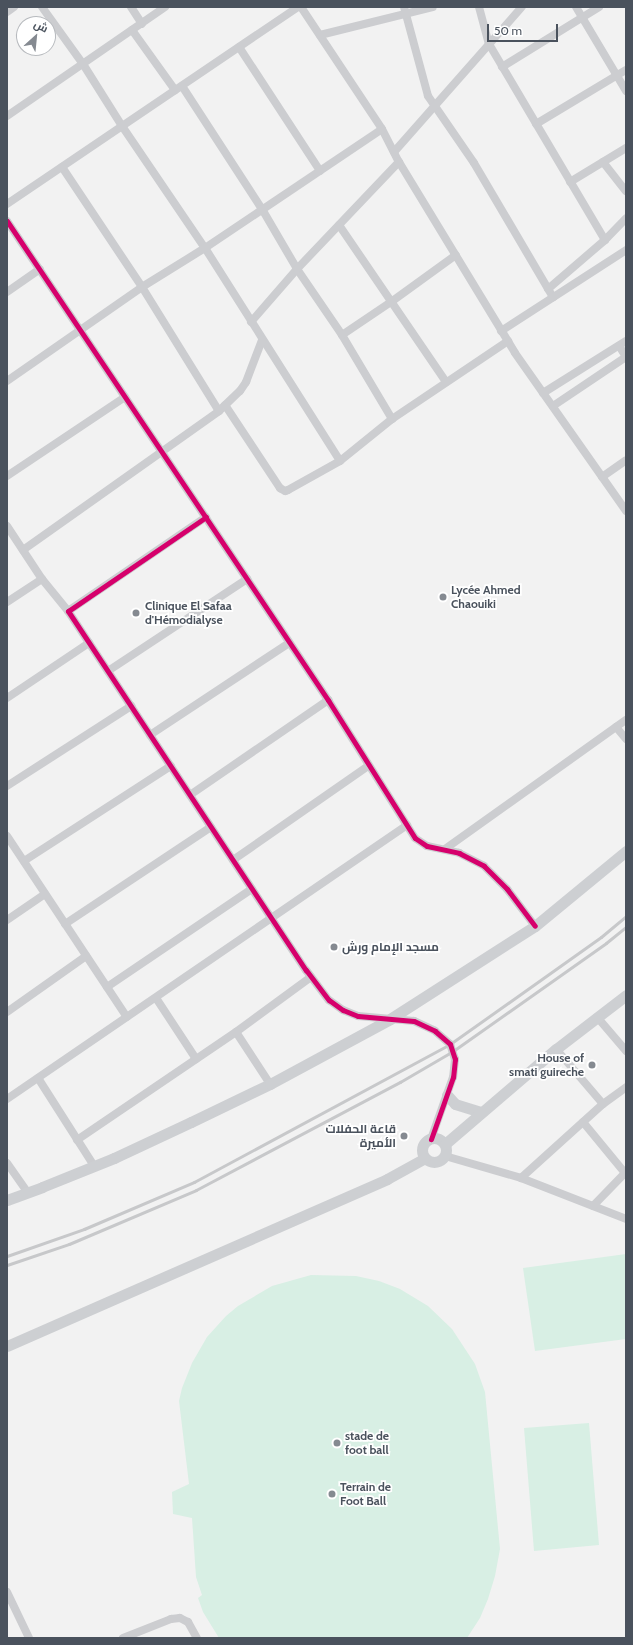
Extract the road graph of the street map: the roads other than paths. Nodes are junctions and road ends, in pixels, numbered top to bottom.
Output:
1 (14, 7) edge
2 (42, 7) edge
3 (131, 7) edge
4 (165, 7) edge
5 (300, 7) edge
6 (433, 7) edge
7 (479, 7) edge
8 (522, 7) edge
9 (576, 7) edge
10 (599, 7) edge
11 (404, 10) edge
12 (7, 12) edge
13 (582, 17) junction
14 (142, 24) junction
15 (132, 30) junction
16 (320, 35) junction
17 (489, 44) junction
18 (239, 47) junction
19 (83, 64) junction
20 (502, 67) junction
21 (626, 70) edge
22 (617, 76) junction
23 (178, 88) junction
24 (626, 91) edge
25 (434, 106) junction
26 (7, 116) edge
27 (536, 124) junction
28 (122, 126) junction
29 (382, 129) junction
30 (626, 148) edge
31 (394, 152) junction
32 (399, 162) junction
33 (603, 162) junction
34 (62, 167) junction
35 (320, 170) junction
36 (570, 182) junction
37 (626, 192) edge
38 (7, 204) edge
39 (262, 209) junction
40 (626, 218) edge
41 (7, 221) edge
42 (339, 225) junction
43 (605, 240) junction
44 (205, 248) junction
45 (626, 250) edge
46 (456, 255) junction
47 (40, 269) junction
48 (297, 269) junction
49 (142, 287) junction
50 (548, 288) junction
51 (7, 292) edge
52 (553, 297) junction
53 (391, 302) junction
54 (251, 322) junction
55 (81, 330) junction
56 (502, 331) junction
57 (342, 335) junction
58 (262, 340) junction
59 (508, 341) junction
60 (622, 344) edge
61 (626, 357) edge
62 (7, 381) edge
63 (446, 382) junction
64 (543, 393) junction
65 (125, 397) junction
66 (225, 405) junction
67 (552, 406) junction
68 (219, 411) junction
69 (392, 419) junction
70 (162, 452) junction
71 (626, 460) edge
72 (340, 461) junction
73 (7, 476) edge
74 (602, 477) junction
75 (626, 511) edge
76 (206, 517) junction
77 (7, 526) edge
78 (23, 550) junction
79 (42, 579) junction
80 (247, 579) junction
81 (7, 602) edge
82 (68, 611) junction
83 (89, 643) junction
84 (289, 643) junction
85 (108, 671) junction
86 (7, 698) edge
87 (328, 700) junction
88 (131, 706) junction
89 (626, 720) edge
90 (616, 727) junction
91 (150, 735) junction
92 (626, 739) edge
93 (171, 766) junction
94 (368, 766) junction
95 (7, 786) edge
96 (190, 796) junction
97 (407, 825) junction
98 (211, 826) junction
99 (7, 836) edge
100 (445, 849) junction
101 (626, 850) edge
102 (233, 860) junction
103 (24, 861) junction
104 (252, 889) junction
105 (45, 894) junction
106 (271, 918) junction
107 (7, 920) edge
108 (65, 924) junction
109 (535, 926) junction
110 (86, 956) junction
111 (311, 977) junction
112 (106, 987) junction
113 (626, 994) edge
114 (156, 998) junction
115 (7, 1012) edge
116 (127, 1017) junction
117 (597, 1017) junction
118 (390, 1019) junction
119 (236, 1032) junction
120 (556, 1049) junction
121 (626, 1051) edge
122 (196, 1059) junction
123 (38, 1078) junction
124 (270, 1084) junction
125 (626, 1087) edge
126 (447, 1095) junction
127 (7, 1099) edge
128 (603, 1104) junction
129 (481, 1112) junction
130 (583, 1122) junction
131 (431, 1139) junction
132 (77, 1140) junction
133 (445, 1144) junction
134 (445, 1156) junction
135 (425, 1158) junction
136 (7, 1163) edge
137 (94, 1166) junction
138 (625, 1172) edge
139 (521, 1178) junction
140 (28, 1193) junction
141 (7, 1200) edge
142 (593, 1206) junction
143 (626, 1218) edge
144 (7, 1346) edge
145 (7, 1592) edge
146 (29, 1638) edge
147 (123, 1638) edge
148 (197, 1638) edge

1 - 12 street
2 - 19 street
3 - 14 street
4 - 14 street
5 - 16 street
5 - 18 street
6 - 11 street
7 - 17 street
8 - 17 street
9 - 13 street
10 - 13 street
11 - 16 street
11 - 25 street
13 - 20 street
13 - 22 street
14 - 15 street
15 - 19 street
15 - 23 street
16 - 29 street
17 - 20 street
17 - 25 street
18 - 23 street
18 - 35 street
19 - 26 street
19 - 28 street
20 - 27 street
21 - 22 street
22 - 24 street
22 - 27 street
23 - 28 street
23 - 39 street
25 - 31 street
25 - 50 street
27 - 36 street
28 - 34 street
28 - 44 street
29 - 31 street
29 - 35 street
30 - 33 street
31 - 32 street
32 - 42 street
32 - 46 street
33 - 36 street
33 - 37 street
34 - 38 street
34 - 49 street
35 - 39 street
36 - 43 street
39 - 44 street
39 - 48 street
40 - 43 street
41 - 47 street
42 - 48 street
42 - 53 street
43 - 50 street
44 - 49 street
44 - 54 street
45 - 52 street
46 - 53 street
46 - 56 street
47 - 51 street
47 - 55 street
48 - 54 street
48 - 57 street
49 - 55 street
49 - 68 street
50 - 52 street
52 - 56 street
53 - 57 street
53 - 63 street
54 - 58 street
55 - 62 street
55 - 65 street
56 - 59 street
57 - 69 street
58 - 66 street
58 - 72 street
59 - 63 street
59 - 64 street
60 - 61 street
60 - 64 street
61 - 67 street
63 - 69 street
64 - 67 street
65 - 70 street
65 - 73 street
66 - 68 street
66 - 72 street
67 - 74 street
68 - 70 street
69 - 72 street
70 - 76 street
70 - 78 street
71 - 74 street
74 - 75 street
76 - 80 street
76 - 82 street
77 - 78 street
78 - 79 street
79 - 81 street
79 - 82 street
80 - 84 street
80 - 85 street
82 - 83 street
83 - 85 street
83 - 86 street
84 - 87 street
84 - 91 street
85 - 88 street
87 - 94 street
87 - 96 street
88 - 91 street
88 - 95 street
89 - 90 street
90 - 92 street
90 - 100 street
91 - 93 street
93 - 96 street
93 - 103 street
94 - 97 street
94 - 102 street
96 - 98 street
97 - 100 street
97 - 106 street
98 - 102 street
98 - 108 street
99 - 103 street
100 - 109 street
101 - 109 street
102 - 104 street
103 - 105 street
104 - 106 street
104 - 112 street
105 - 107 street
105 - 108 street
106 - 111 street
106 - 114 street
108 - 110 street
109 - 118 street
110 - 112 street
110 - 115 street
111 - 118 street
111 - 119 street
112 - 116 street
113 - 117 street
114 - 116 street
114 - 122 street
116 - 123 street
117 - 120 street
117 - 121 street
118 - 124 street
118 - 126 street
119 - 122 street
119 - 124 street
120 - 128 street
120 - 129 street
122 - 132 street
123 - 127 street
123 - 132 street
124 - 137 street
125 - 128 street
126 - 129 street
126 - 131 street
128 - 130 street
129 - 133 street
130 - 138 street
130 - 139 street
131 - 133 street
131 - 135 street
132 - 137 street
133 - 134 street
134 - 135 street
134 - 139 street
135 - 144 street
136 - 140 street
137 - 140 street
138 - 142 street
139 - 142 street
140 - 141 street
142 - 143 street
145 - 146 street
147 - 148 street

